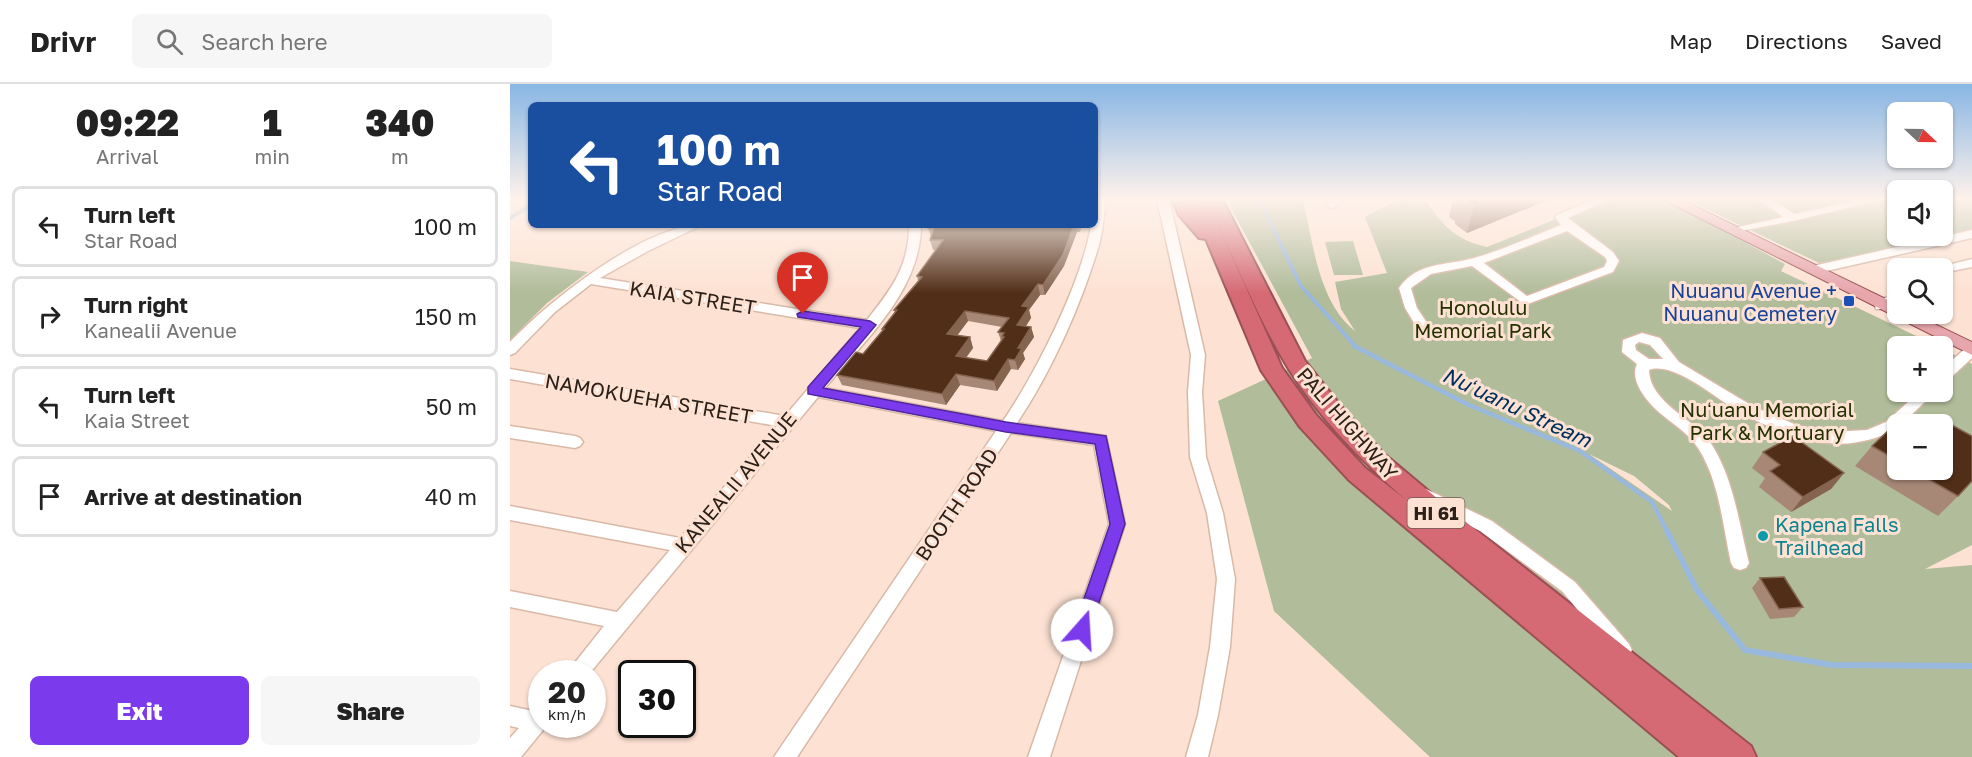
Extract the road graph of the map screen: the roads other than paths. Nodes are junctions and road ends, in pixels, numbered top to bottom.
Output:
1 (683, 230) edge
2 (915, 230) edge
3 (1096, 230) edge
4 (1170, 230) edge
5 (1201, 230) edge
6 (1211, 230) edge
7 (1230, 230) edge
8 (1557, 230) edge
9 (1574, 230) edge
10 (1736, 230) edge
11 (1733, 231) joint
12 (1972, 234) edge
13 (1223, 256) junction
14 (1475, 262) junction
15 (1972, 263) edge
16 (1953, 267) edge
17 (1813, 270) junction
18 (587, 280) junction
19 (1887, 302) edge
20 (1881, 306) junction
21 (870, 325) junction
22 (1429, 336) dead end
23 (510, 350) edge
24 (1972, 350) edge
25 (1646, 364) junction
26 (1673, 365) junction
27 (1953, 368) edge
28 (510, 374) edge
29 (813, 390) junction
30 (1917, 402) edge
31 (787, 422) junction
32 (1008, 427) junction
33 (510, 432) edge
34 (575, 442) dead end
35 (510, 513) edge
36 (682, 545) junction
37 (1740, 563) dead end
38 (510, 598) edge
39 (619, 621) junction
40 (587, 660) edge
41 (510, 716) edge
42 (528, 718) edge
43 (528, 732) edge
44 (510, 754) edge
45 (785, 757) edge
46 (1039, 757) edge
47 (1197, 757) edge
48 (1703, 757) edge
49 (1740, 757) edge

1 - 18 street
2 - 21 street, KANEALII AVENUE
3 - 32 street, BOOTH ROAD
4 - 47 street
5 - 13 highway
6 - 13 highway, PALI HIGHWAY / HI 61
7 - 49 highway, PALI HIGHWAY / HI 61
8 - 14 street
9 - 14 street
10 - 11 street
11 - 17 main road
12 - 17 street
13 - 48 highway, PALI HIGHWAY / HI 61
14 - 22 street
15 - 16 street
17 - 20 main road
18 - 21 street, KAIA STREET
18 - 23 street
19 - 20 street
20 - 24 main road
21 - 29 street, KANEALII AVENUE
24 - 27 street
25 - 26 street
25 - 26 street
25 - 37 street
26 - 30 street
28 - 31 street, NAMOKUEHA STREET
29 - 31 street, KANEALII AVENUE
29 - 32 street
31 - 36 street, KANEALII AVENUE
32 - 45 street, BOOTH ROAD
32 - 46 street
33 - 34 street
35 - 36 street
36 - 39 street, KANEALII AVENUE
38 - 39 street
39 - 40 street, KANEALII AVENUE
41 - 42 street
43 - 44 street

